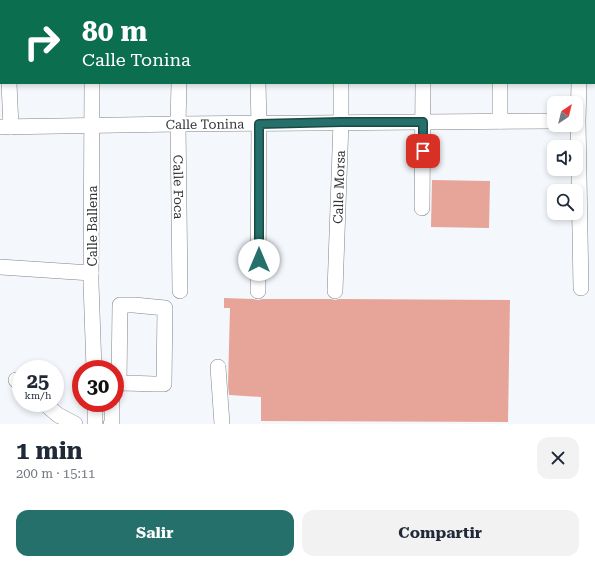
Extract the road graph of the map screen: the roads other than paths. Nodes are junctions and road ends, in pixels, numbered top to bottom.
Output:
1 (9, 84) edge
2 (92, 84) edge
3 (179, 84) edge
4 (258, 84) edge
5 (341, 84) edge
6 (423, 84) edge
7 (500, 84) edge
8 (579, 84) edge
9 (578, 96) edge
10 (500, 121) junction
11 (547, 121) edge
12 (341, 122) junction
13 (423, 122) junction
14 (178, 124) junction
15 (259, 124) junction
16 (92, 125) junction
17 (5, 127) edge
18 (577, 132) edge
19 (422, 208) dead end
20 (0, 267) edge
21 (92, 273) junction
22 (581, 288) dead end
23 (180, 291) dead end
24 (258, 291) dead end
25 (335, 292) dead end
26 (94, 360) edge
27 (218, 367) dead end
28 (117, 383) edge
29 (54, 412) edge
30 (95, 412) edge
31 (112, 412) edge
32 (75, 424) edge
33 (95, 424) edge
34 (111, 424) edge
35 (222, 424) edge

1 - 17 street
2 - 16 street, Calle Ballena
3 - 14 street, Calle Foca
4 - 15 street
5 - 12 street, Calle Morsa
6 - 13 street
7 - 10 street
8 - 9 street
10 - 11 street, Calle Tonina
10 - 13 street, Calle Tonina
12 - 13 street, Calle Tonina
12 - 15 street, Calle Tonina
12 - 25 street, Calle Morsa
13 - 19 street
14 - 15 street, Calle Tonina
14 - 16 street, Calle Tonina
14 - 23 street, Calle Foca
15 - 24 street
16 - 17 street, Calle Tonina
16 - 21 street, Calle Ballena
18 - 22 street
20 - 21 street
21 - 26 street, Calle Ballena
27 - 35 street
28 - 28 street
29 - 32 street
30 - 33 street
31 - 34 street

